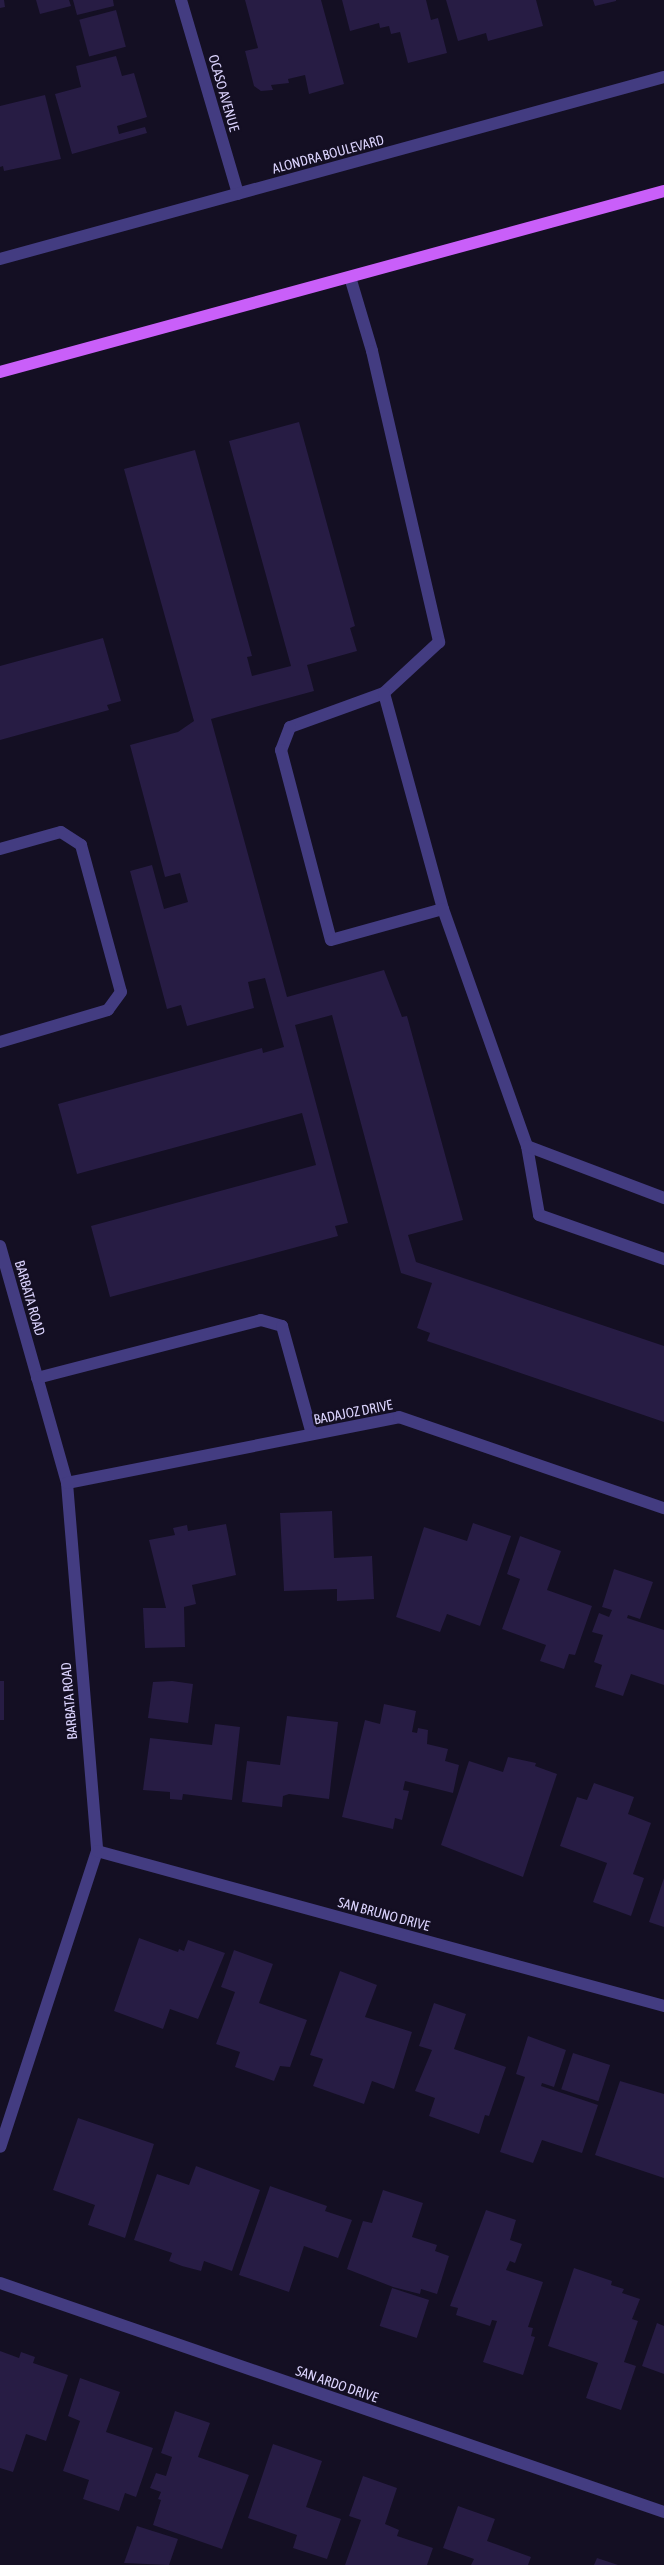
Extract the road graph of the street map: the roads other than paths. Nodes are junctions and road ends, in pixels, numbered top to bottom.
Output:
1 (181, 0) edge
2 (664, 77) edge
3 (664, 191) edge
4 (238, 194) junction
5 (0, 259) edge
6 (350, 276) junction
7 (0, 372) edge
8 (384, 693) junction
9 (0, 849) edge
10 (443, 909) junction
11 (0, 1042) edge
12 (527, 1146) junction
13 (664, 1198) edge
14 (0, 1246) edge
15 (664, 1259) edge
16 (37, 1378) junction
17 (312, 1434) junction
18 (67, 1483) junction
19 (664, 1508) edge
20 (97, 1851) junction
21 (664, 2006) edge
22 (0, 2147) edge
23 (0, 2283) edge
24 (664, 2512) edge

1 - 4 street, OCASO AVENUE
2 - 4 street, ALONDRA BOULEVARD
3 - 6 main road
4 - 5 street, ALONDRA BOULEVARD
6 - 7 main road
6 - 8 street
8 - 10 street
8 - 10 street
9 - 11 street
10 - 12 street
12 - 13 street
12 - 15 street
14 - 16 street, BARBATA ROAD
16 - 17 street
16 - 18 street, BARBATA ROAD
17 - 18 street, BADAJOZ DRIVE
17 - 19 street, BADAJOZ DRIVE
18 - 20 street, BARBATA ROAD
20 - 21 street, SAN BRUNO DRIVE
20 - 22 street, BARBATA ROAD
23 - 24 street, SAN ARDO DRIVE

